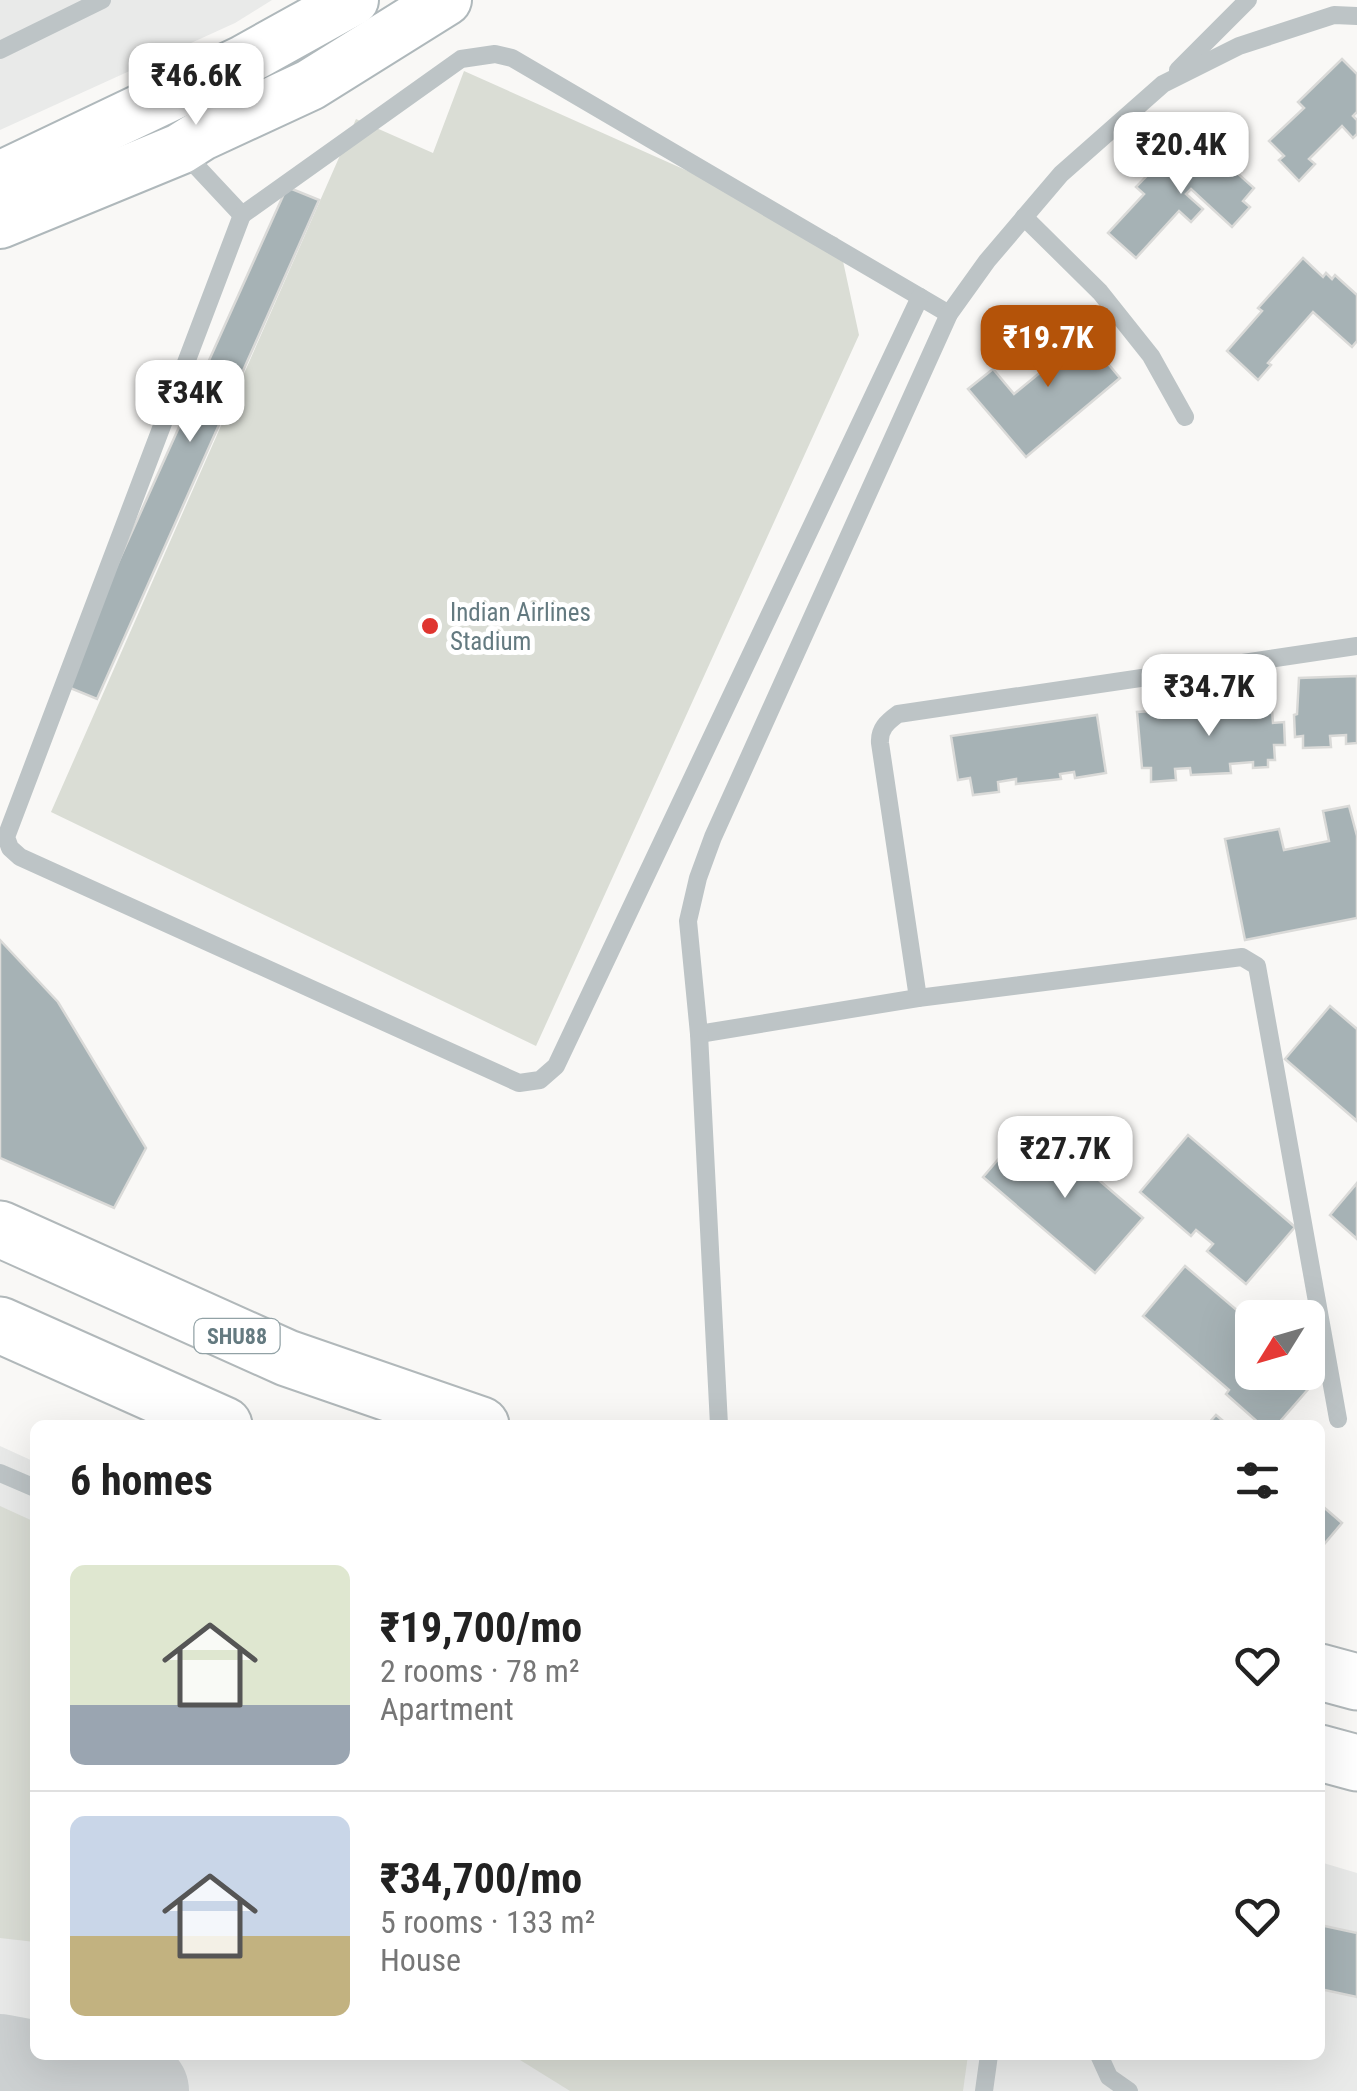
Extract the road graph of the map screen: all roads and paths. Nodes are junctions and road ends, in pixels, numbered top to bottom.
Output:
1 (102, 0) edge
2 (353, 0) edge
3 (446, 0) edge
4 (1248, 0) edge
5 (1357, 16) edge
6 (0, 50) edge
7 (1163, 84) junction
8 (180, 148) junction
9 (0, 177) edge
10 (242, 216) junction
11 (1024, 217) junction
12 (0, 223) edge
13 (920, 298) junction
14 (949, 314) junction
15 (1185, 417) dead end
16 (1357, 646) edge
17 (918, 998) junction
18 (699, 1034) junction
19 (0, 1229) edge
20 (0, 1325) edge
21 (1338, 1419) dead end
22 (213, 1420) edge
23 (467, 1420) edge
24 (719, 1420) edge
25 (0, 1473) edge
26 (30, 1486) edge
27 (1325, 1673) edge
28 (1357, 1682) edge
29 (1325, 1754) edge
30 (1357, 1763) edge
31 (988, 2060) edge
32 (1101, 2060) edge
33 (984, 2091) edge
34 (1130, 2091) edge

1 - 6 lane
2 - 9 street
3 - 8 street
4 - 7 lane
5 - 7 lane
7 - 11 lane
8 - 10 lane
8 - 12 street
10 - 13 lane
10 - 13 lane
11 - 14 lane
11 - 15 lane
13 - 14 lane
14 - 18 lane
16 - 17 lane
17 - 18 lane
17 - 21 lane
18 - 24 lane
19 - 23 main road, SHU88
20 - 22 main road
25 - 26 lane
27 - 28 main road
29 - 30 main road
31 - 33 lane
32 - 34 lane

